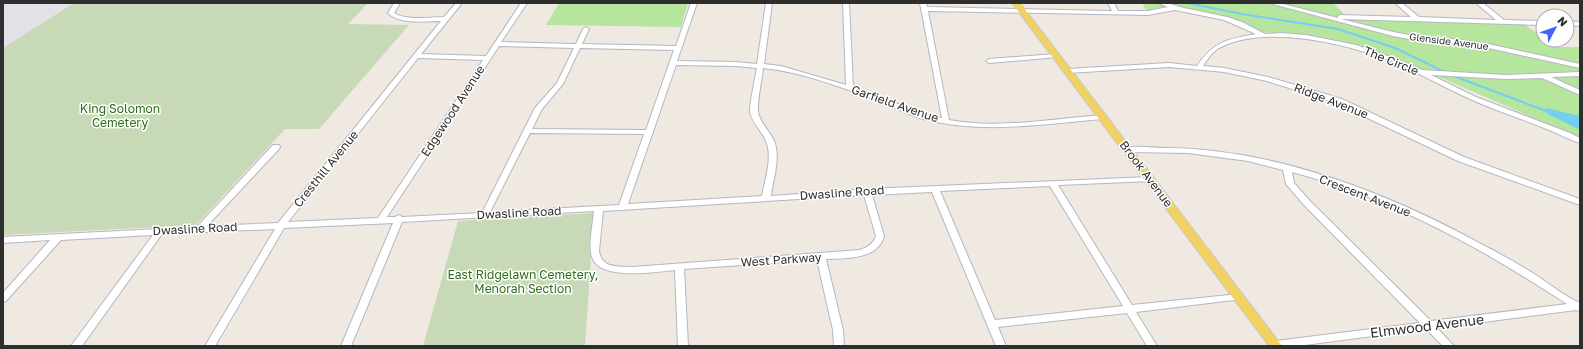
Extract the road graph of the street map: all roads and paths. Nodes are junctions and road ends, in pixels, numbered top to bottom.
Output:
1 (397, 3) edge
2 (459, 3) edge
3 (524, 3) edge
4 (694, 3) edge
5 (769, 3) edge
6 (846, 3) edge
7 (1111, 3) edge
8 (1161, 3) edge
9 (1272, 3) edge
10 (1398, 3) edge
11 (1479, 3) edge
12 (923, 6) edge
13 (1018, 7) edge
14 (1174, 8) junction
15 (1116, 13) junction
16 (1321, 16) junction
17 (446, 19) junction
18 (1417, 19) junction
19 (1503, 22) junction
20 (1535, 23) edge
21 (586, 29) dead end
22 (1264, 36) junction
23 (497, 44) junction
24 (579, 46) junction
25 (678, 48) junction
26 (416, 56) junction
27 (1056, 56) junction
28 (488, 58) junction
29 (989, 61) dead end
30 (673, 63) junction
31 (761, 66) junction
32 (1580, 66) edge
33 (1199, 67) junction
34 (1068, 71) junction
35 (1418, 71) junction
36 (1580, 74) edge
37 (1542, 76) junction
38 (850, 88) junction
39 (1580, 93) edge
40 (1102, 117) junction
41 (946, 122) junction
42 (528, 131) junction
43 (649, 132) junction
44 (1580, 142) edge
45 (276, 148) dead end
46 (1128, 150) junction
47 (1287, 168) junction
48 (1149, 179) junction
49 (1052, 183) junction
50 (935, 189) junction
51 (867, 192) junction
52 (766, 198) junction
53 (1580, 202) edge
54 (623, 206) junction
55 (599, 208) junction
56 (485, 214) junction
57 (399, 218) junction
58 (382, 219) junction
59 (281, 225) junction
60 (200, 229) junction
61 (160, 231) junction
62 (58, 237) junction
63 (3, 240) edge
64 (822, 257) junction
65 (680, 266) junction
66 (1239, 297) junction
67 (3, 299) edge
68 (1579, 307) edge
69 (1129, 309) junction
70 (992, 324) junction
71 (1430, 326) junction
72 (1275, 345) edge
73 (76, 346) edge
74 (210, 346) edge
75 (346, 346) edge
76 (682, 346) edge
77 (839, 346) edge
78 (1001, 346) edge
79 (1152, 346) edge
80 (1449, 346) edge

1 - 17 street
2 - 17 street, Cresthill Avenue
3 - 23 street, Edgewood Avenue
4 - 25 street
5 - 31 street
6 - 38 street
7 - 15 street
8 - 14 street
9 - 16 street, Glenside Avenue
10 - 18 street
11 - 19 street
12 - 13 street
12 - 41 street
13 - 15 street
13 - 27 main road, Brook Avenue
14 - 15 street
14 - 22 street
16 - 18 street
16 - 32 street, Glenside Avenue
17 - 26 street, Cresthill Avenue
18 - 19 street
19 - 20 street
21 - 24 street
22 - 33 street, The Circle
22 - 35 street, The Circle
23 - 24 street
23 - 28 street, Edgewood Avenue
24 - 25 street
24 - 42 street
25 - 30 street
26 - 28 street
26 - 59 street, Cresthill Avenue
27 - 29 street
27 - 34 main road, Brook Avenue
28 - 58 street, Edgewood Avenue
30 - 31 street, Garfield Avenue
30 - 43 street
31 - 38 street, Garfield Avenue
31 - 52 street
33 - 34 street, Ridge Avenue
33 - 53 street, Ridge Avenue
34 - 40 main road, Brook Avenue
35 - 37 street
35 - 44 street, The Circle
36 - 37 street
37 - 39 street
38 - 41 street, Garfield Avenue
40 - 41 street, Garfield Avenue
40 - 46 main road, Brook Avenue
42 - 43 street
42 - 56 street
43 - 54 street
45 - 60 street
46 - 47 street, Crescent Avenue
46 - 48 main road, Brook Avenue
47 - 68 street, Crescent Avenue
47 - 71 street
48 - 49 street, Dwasline Road
48 - 66 main road, Brook Avenue
49 - 50 street, Dwasline Road
49 - 69 street
50 - 51 street, Dwasline Road
50 - 70 street
51 - 52 street, Dwasline Road
51 - 64 street, West Parkway
52 - 54 street, Dwasline Road
54 - 55 street, Dwasline Road
55 - 56 street, Dwasline Road
55 - 65 street, West Parkway
56 - 57 street, Dwasline Road
57 - 58 street, Dwasline Road
57 - 75 street
58 - 59 street, Dwasline Road
59 - 60 street, Dwasline Road
59 - 74 street, Cresthill Avenue
60 - 61 street, Dwasline Road
61 - 62 street, Dwasline Road
61 - 73 street
62 - 63 street, Dwasline Road
62 - 67 street
64 - 65 street, West Parkway
64 - 77 street
65 - 76 street
66 - 69 street
66 - 72 main road, Brook Avenue
68 - 71 street, Elmwood Avenue
69 - 70 street
69 - 79 street
70 - 78 street
71 - 72 street, Elmwood Avenue
71 - 80 street

